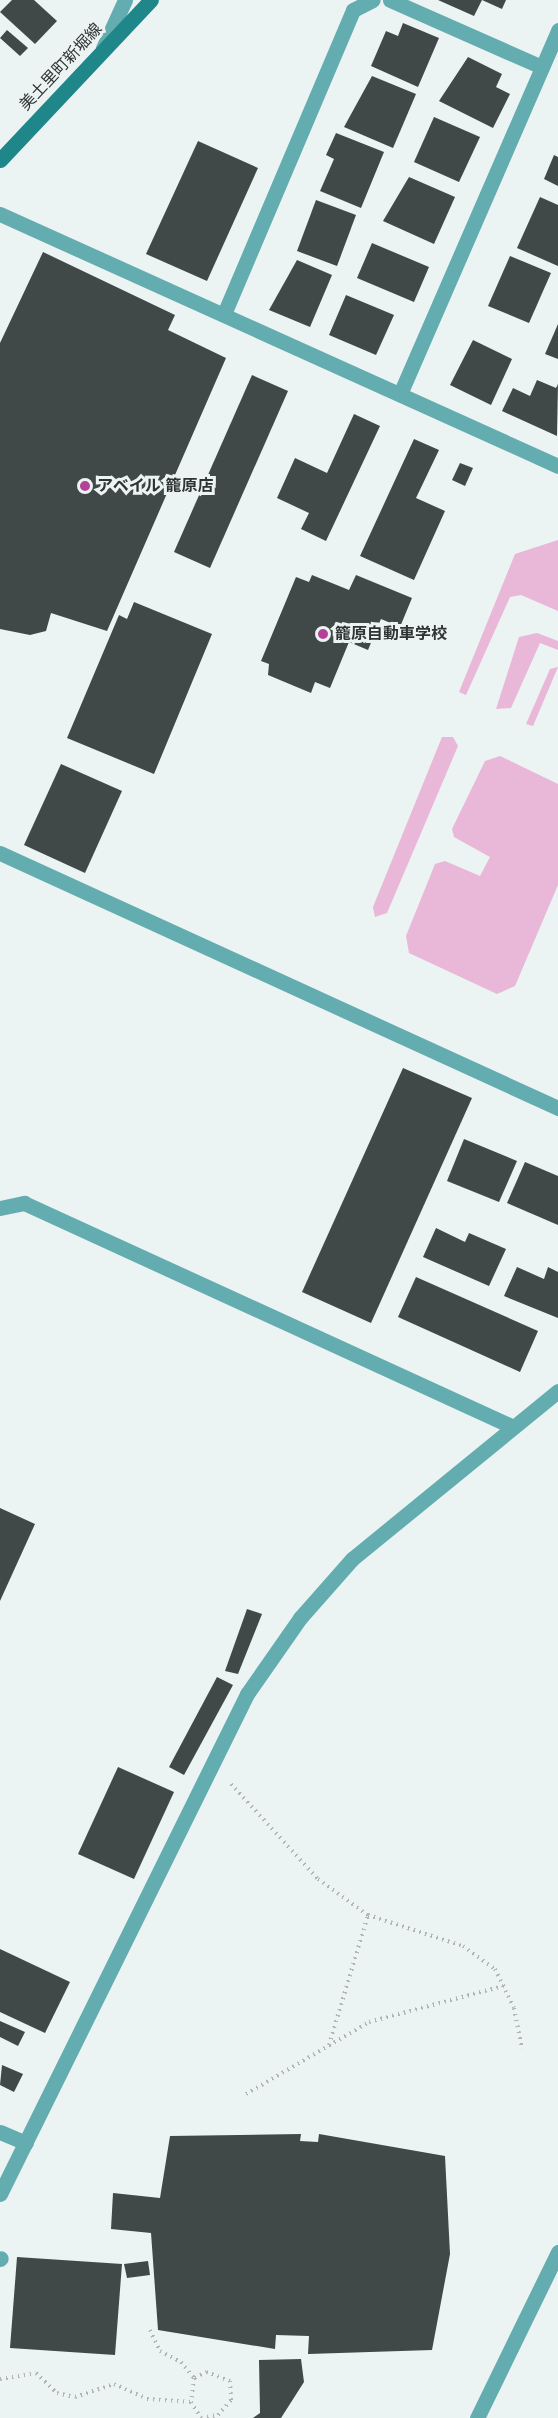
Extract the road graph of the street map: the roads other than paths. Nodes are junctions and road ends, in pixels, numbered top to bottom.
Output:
1 (125, 0) edge
2 (151, 0) edge
3 (373, 0) edge
4 (390, 0) edge
5 (558, 30) edge
6 (103, 48) junction
7 (542, 67) junction
8 (0, 160) edge
9 (0, 214) edge
10 (224, 314) junction
11 (400, 394) junction
12 (558, 466) edge
13 (0, 853) edge
14 (558, 1108) edge
15 (0, 1208) edge
16 (558, 1391) edge
17 (511, 1426) junction
18 (0, 2132) edge
19 (26, 2143) junction
20 (0, 2194) edge
21 (558, 2252) edge
22 (477, 2418) edge

1 - 6 street
2 - 6 main road, 美土里町新堀線
3 - 10 street
4 - 7 street
5 - 7 street
6 - 8 main road, 美土里町新堀線
7 - 11 street
9 - 10 street
10 - 11 street
11 - 12 street
13 - 14 street
15 - 17 street
16 - 17 street
17 - 19 street
18 - 19 street
19 - 20 street
21 - 22 street

